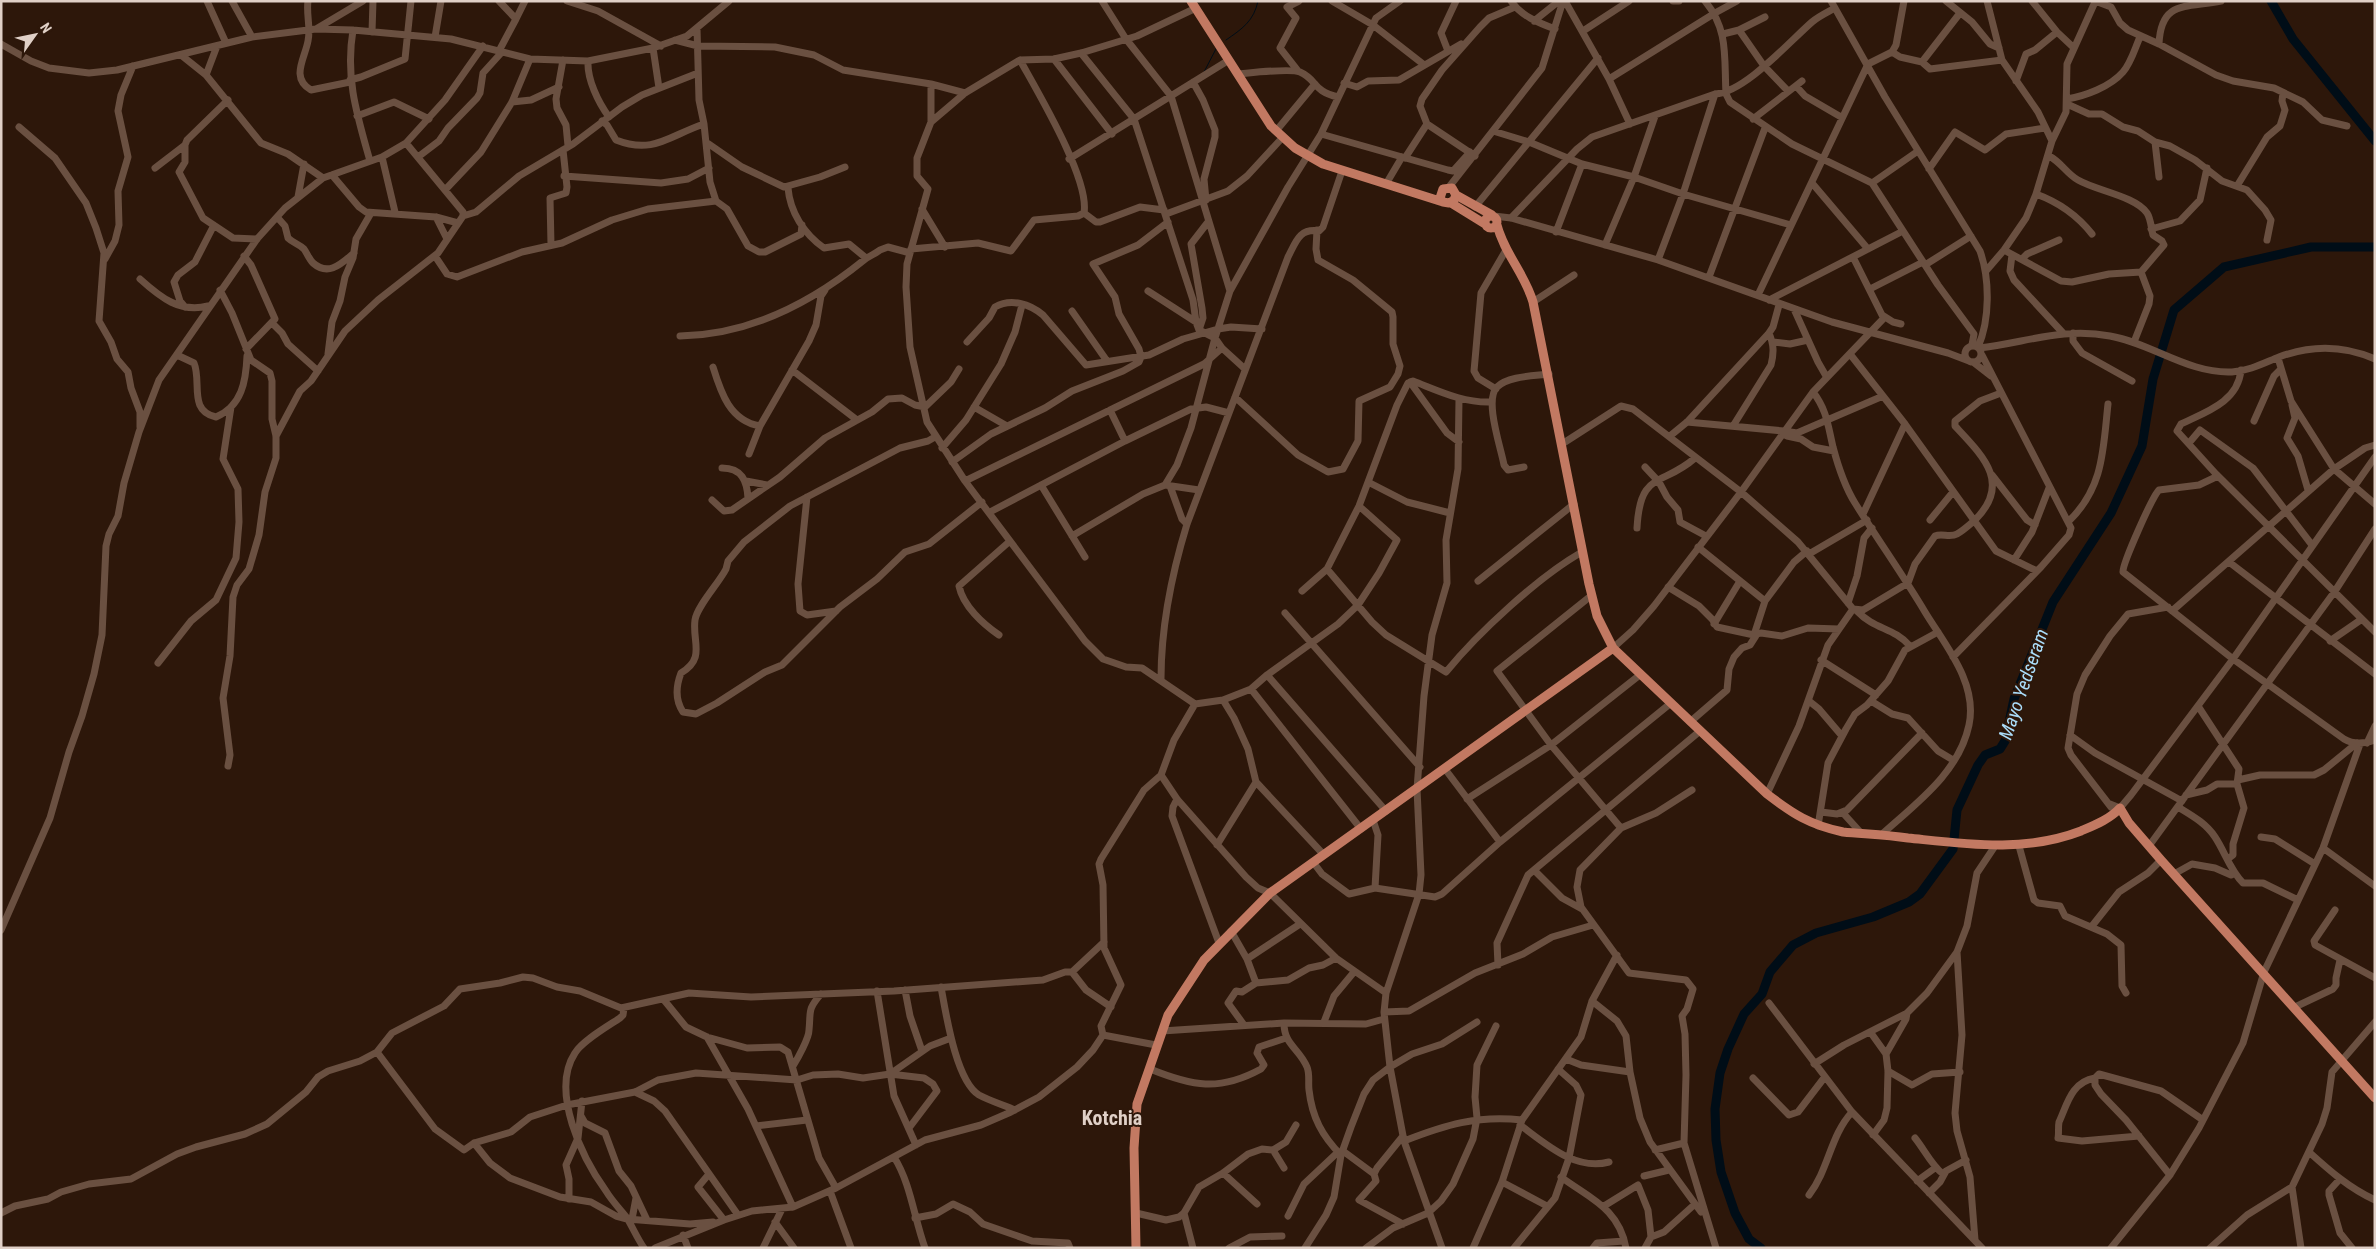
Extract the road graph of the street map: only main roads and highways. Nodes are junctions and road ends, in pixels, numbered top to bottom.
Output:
1 (1194, 5) edge
2 (1450, 195) junction
3 (1495, 220) junction
4 (1486, 225) junction
5 (1505, 248) junction
6 (1613, 648) junction
7 (2375, 1098) edge
8 (1136, 1248) edge

1 - 2 main road
2 - 3 main road
2 - 4 main road
3 - 4 main road
3 - 5 main road
4 - 5 main road
5 - 6 main road
6 - 7 main road
6 - 8 main road

